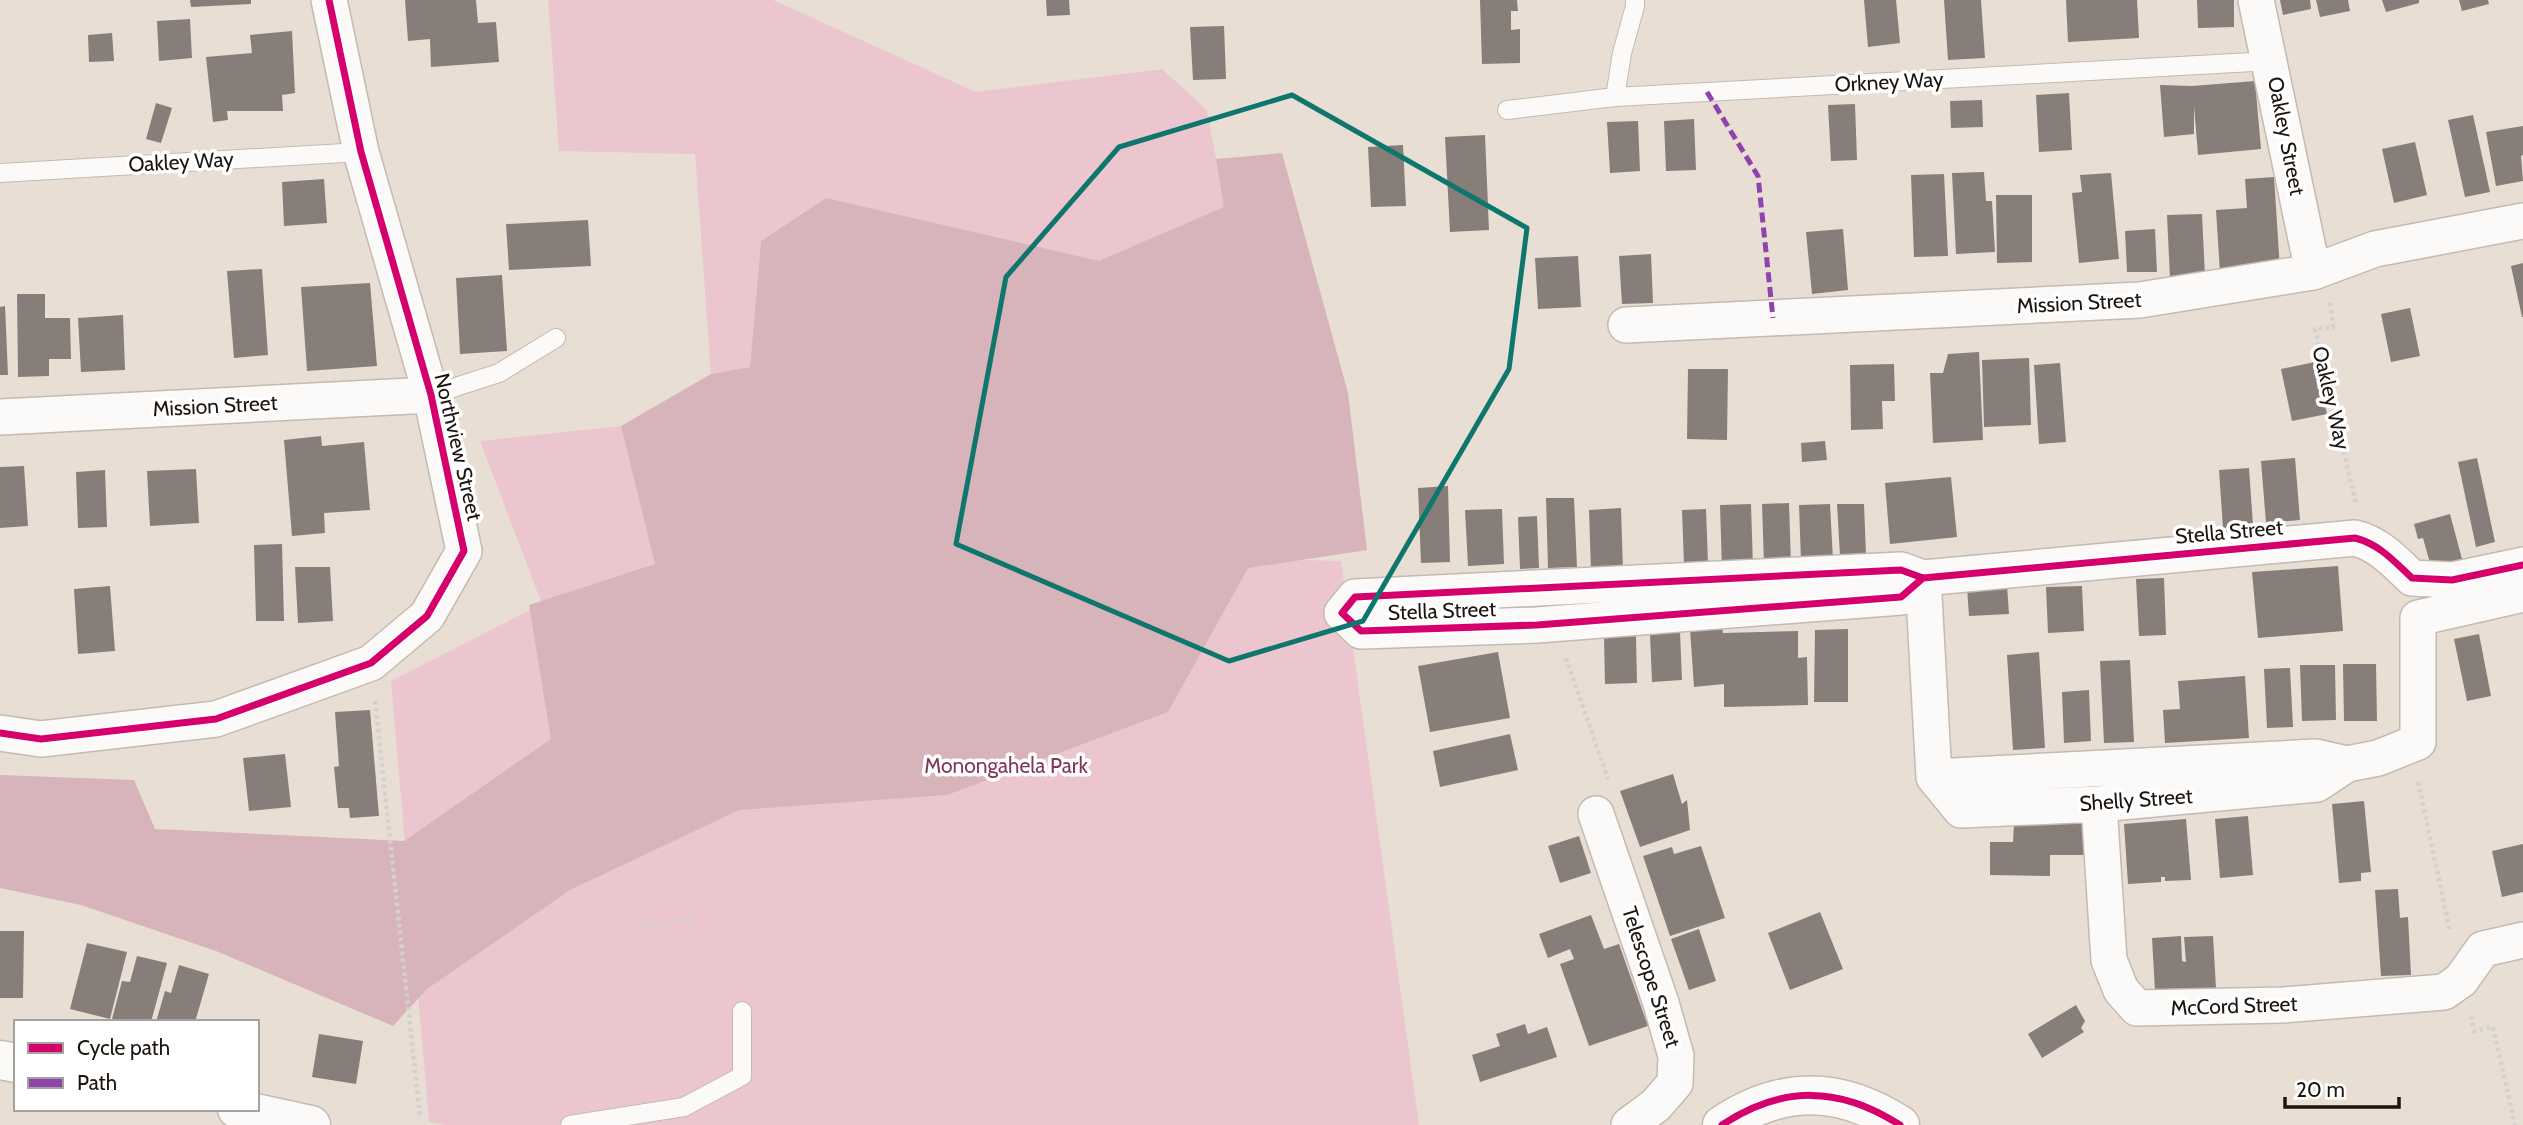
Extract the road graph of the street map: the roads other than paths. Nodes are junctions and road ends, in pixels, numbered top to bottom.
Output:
1 (329, 0) edge
2 (1635, 0) edge
3 (2256, 0) edge
4 (2271, 61) junction
5 (1615, 97) junction
6 (1507, 110) dead end
7 (361, 152) junction
8 (0, 173) edge
9 (2523, 221) edge
10 (2322, 286) junction
11 (1626, 325) dead end
12 (556, 338) dead end
13 (431, 395) junction
14 (0, 417) edge
15 (2523, 565) edge
16 (1923, 578) junction
17 (2523, 594) edge
18 (0, 733) edge
19 (2347, 764) junction
20 (1934, 777) junction
21 (1603, 800) road end
22 (2099, 804) junction
23 (2523, 940) edge
24 (742, 1011) dead end
25 (246, 1111) edge
26 (311, 1125) edge
27 (570, 1125) edge
28 (1629, 1125) edge
29 (1722, 1125) edge
30 (1900, 1125) edge

1 - 7 street, Northview Street
2 - 5 lane
3 - 4 street, Oakley Street
4 - 5 lane, Orkney Way
4 - 10 street, Oakley Street
5 - 6 lane, Orkney Way
7 - 8 lane, Oakley Way
7 - 13 street, Northview Street
9 - 10 street, Mission Street
10 - 11 street, Mission Street
12 - 13 lane
13 - 14 street, Mission Street
13 - 18 street, Northview Street
15 - 16 street, Stella Street
16 - 16 street, Stella Street
16 - 20 street
17 - 19 street, Shelly Street
19 - 20 street, Shelly Street
19 - 22 street, Shelly Street
20 - 22 street, Shelly Street
21 - 28 street, Telescope Street
22 - 23 street, McCord Street
24 - 27 lane
25 - 26 street
29 - 30 street

